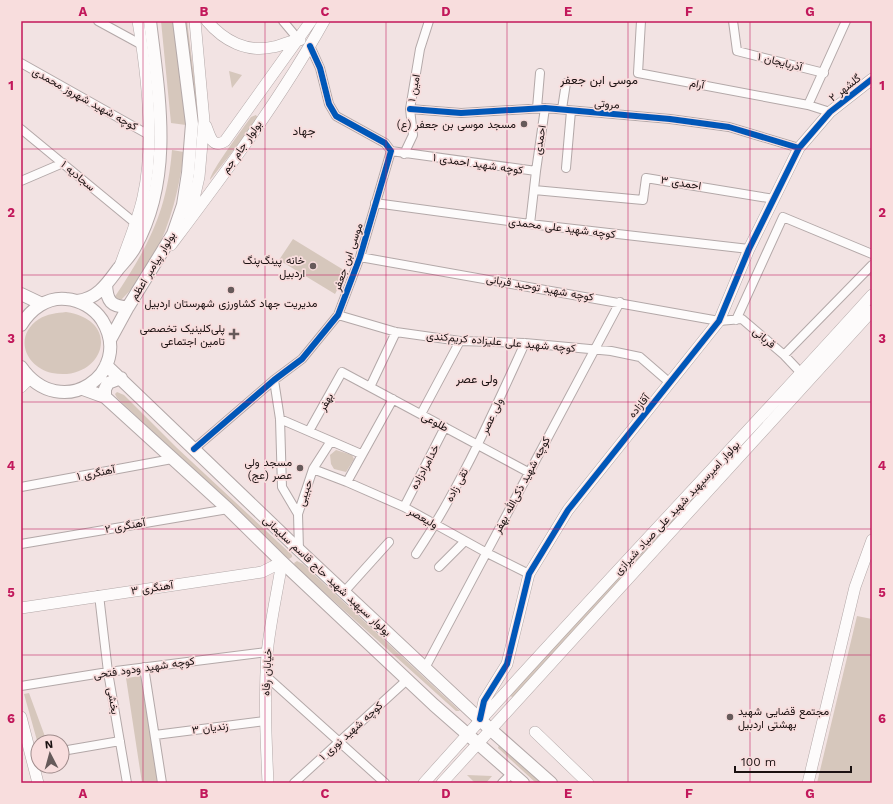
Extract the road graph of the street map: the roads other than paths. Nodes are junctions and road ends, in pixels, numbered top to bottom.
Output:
1 (98, 21) edge
2 (138, 21) edge
3 (150, 21) edge
4 (179, 21) edge
5 (195, 21) edge
6 (207, 21) edge
7 (283, 21) edge
8 (311, 21) edge
9 (324, 21) edge
10 (429, 21) edge
11 (641, 21) edge
12 (733, 21) edge
13 (845, 21) edge
14 (298, 39) junction
15 (142, 45) junction
16 (310, 46) junction
17 (21, 63) edge
18 (540, 73) dead end
19 (824, 73) junction
20 (872, 79) edge
21 (566, 84) dead end
22 (253, 102) junction
23 (808, 105) junction
24 (541, 108) junction
25 (410, 109) junction
26 (562, 110) junction
27 (267, 111) junction
28 (571, 111) junction
29 (830, 112) junction
30 (204, 120) junction
31 (21, 129) edge
32 (149, 135) junction
33 (799, 148) junction
34 (391, 151) junction
35 (404, 154) junction
36 (63, 163) junction
37 (566, 168) dead end
38 (536, 171) junction
39 (21, 181) edge
40 (534, 190) junction
41 (774, 198) junction
42 (375, 203) junction
43 (189, 221) junction
44 (135, 223) junction
45 (530, 224) junction
46 (748, 249) junction
47 (872, 254) edge
48 (360, 257) junction
49 (120, 266) junction
50 (872, 266) edge
51 (153, 268) junction
52 (106, 285) junction
53 (21, 294) edge
54 (872, 294) edge
55 (77, 301) junction
56 (620, 302) junction
57 (42, 304) junction
58 (128, 307) junction
59 (872, 311) edge
60 (338, 315) junction
61 (736, 320) junction
62 (719, 321) junction
63 (21, 325) edge
64 (396, 332) junction
65 (110, 340) junction
66 (460, 341) junction
67 (525, 343) junction
68 (594, 350) junction
69 (784, 355) junction
70 (106, 365) junction
71 (21, 367) edge
72 (342, 372) joint
73 (805, 376) junction
74 (121, 378) junction
75 (274, 380) junction
76 (25, 383) edge
77 (670, 383) junction
78 (370, 387) junction
79 (83, 389) junction
80 (105, 397) junction
81 (393, 399) junction
82 (422, 414) junction
83 (280, 419) junction
84 (445, 427) junction
85 (309, 431) junction
86 (331, 441) junction
87 (479, 445) junction
88 (194, 449) junction
89 (361, 454) junction
90 (172, 458) junction
91 (313, 469) junction
92 (528, 472) junction
93 (347, 482) junction
94 (21, 487) edge
95 (404, 507) junction
96 (228, 509) junction
97 (298, 514) junction
98 (436, 525) junction
99 (872, 540) edge
100 (464, 541) junction
101 (389, 542) dead end
102 (21, 544) edge
103 (299, 550) junction
104 (487, 553) junction
105 (416, 554) dead end
106 (282, 562) junction
107 (439, 567) dead end
108 (529, 574) junction
109 (344, 592) junction
110 (99, 595) junction
111 (21, 608) edge
112 (267, 652) junction
113 (144, 667) junction
114 (425, 668) junction
115 (108, 672) junction
116 (266, 676) junction
117 (408, 679) junction
118 (21, 686) edge
119 (21, 717) edge
120 (480, 719) junction
121 (265, 721) junction
122 (490, 729) junction
123 (535, 732) dead end
124 (468, 733) junction
125 (155, 735) junction
126 (30, 741) edge
127 (120, 741) junction
128 (339, 742) junction
129 (479, 742) junction
130 (70, 750) edge
131 (512, 773) junction
132 (127, 783) edge
133 (162, 783) edge
134 (268, 783) edge
135 (294, 783) edge
136 (385, 783) edge
137 (424, 783) edge
138 (442, 783) edge
139 (502, 783) edge
140 (523, 783) edge
141 (551, 783) edge
142 (588, 783) edge
143 (808, 783) edge

1 - 15 street
2 - 15 main road
3 - 49 main road
4 - 51 main road, بولوار پیامبر اعظم
5 - 30 main road
6 - 14 main road
7 - 14 street
8 - 14 main road, بولوار جام جم
9 - 16 main road, بولوار جام جم
10 - 25 street, امین ۱
11 - 23 street, آرام
12 - 19 street, آذربایجان ۱
13 - 19 street
14 - 16 main road
14 - 22 main road, بولوار جام جم
15 - 32 main road
16 - 27 main road, بولوار جام جم
16 - 34 street
17 - 32 street, کوچه شهید شهروز محمدی
18 - 24 street, احمدی
19 - 23 street
20 - 29 main road, گلشهر ۲
21 - 26 street
22 - 27 main road
22 - 30 main road, بولوار جام جم
23 - 29 street
24 - 25 street, مروتی
24 - 26 street, مروتی
24 - 38 street, احمدی
25 - 35 street, امین ۱
26 - 28 street, مروتی
27 - 43 main road, بولوار جام جم
28 - 33 street, مروتی
28 - 37 street
29 - 33 main road, آقازاده
30 - 43 main road
31 - 36 street, سجادیه ۱
32 - 44 main road
33 - 41 main road, آقازاده
34 - 35 street, کوچه شهید احمدی ۱
34 - 42 street, موسی ابن جعفر
35 - 38 street, کوچه شهید احمدی ۱
36 - 39 street
36 - 44 street, سجادیه ۱
38 - 40 street, کوچه شهید احمدی ۱
40 - 41 street, احمدی ۳
40 - 45 street, کوچه شهید احمدی ۱
41 - 46 main road, آقازاده
42 - 45 street, کوچه شهید علی محمدی
42 - 48 street, موسی ابن جعفر
43 - 51 main road, بولوار جام جم
44 - 49 main road
45 - 46 street, کوچه شهید علی محمدی
46 - 62 main road, آقازاده
47 - 61 street
48 - 56 street, کوچه شهید توحید قربانی
48 - 60 street, موسی ابن جعفر
49 - 52 main road
50 - 69 street
51 - 58 main road, بولوار پیامبر اعظم
52 - 55 main road
52 - 58 main road
53 - 57 main road
54 - 73 main road, بولوار امیرسپهبد شهید علی صیاد شیرازی
55 - 57 main road
55 - 65 main road
56 - 62 street, کوچه شهید توحید قربانی
56 - 68 street, کوچه شهید ذکی‌الله بهفر
57 - 63 main road
58 - 65 main road, بولوار پیامبر اعظم
59 - 73 main road, بولوار امیرسپهبد شهید علی صیاد شیرازی
60 - 64 street, کوچه شهید علی علیزاده کریم‌کندی
60 - 75 street, موسی ابن جعفر
61 - 62 street, قربانی
61 - 69 street, قربانی
62 - 77 main road, آقازاده
64 - 66 street, کوچه شهید علی علیزاده کریم‌کندی
64 - 78 street
65 - 70 main road
66 - 67 street, کوچه شهید علی علیزاده کریم‌کندی
66 - 82 street
67 - 68 street, کوچه شهید علی علیزاده کریم‌کندی
67 - 87 street, ولی عصر
68 - 77 street
68 - 92 street, کوچه شهید ذکی‌الله بهفر
69 - 73 street, قربانی
70 - 74 main road, بولوار سپهبد شهید حاج قاسم سلیمانی
70 - 79 main road
71 - 76 main road
72 - 78 street, طلوعی
72 - 85 street, بهفر
73 - 120 main road, بولوار امیرسپهبد شهید علی صیاد شیرازی
73 - 122 main road, بولوار امیرسپهبد شهید علی صیاد شیرازی
74 - 80 main road
74 - 88 main road, بولوار سپهبد شهید حاج قاسم سلیمانی
75 - 83 street
75 - 88 street, موسی ابن جعفر
76 - 79 main road
77 - 108 main road, آقازاده
78 - 81 street, طلوعی
79 - 80 main road, بولوار سپهبد شهید حاج قاسم سلیمانی
80 - 90 main road, بولوار سپهبد شهید حاج قاسم سلیمانی
81 - 82 street, طلوعی
81 - 89 street
82 - 84 street, طلوعی
83 - 85 street
83 - 97 street
84 - 87 street, طلوعی
84 - 95 street, خدامرادزاده
85 - 86 street
86 - 89 street
86 - 91 street, حبیبی
87 - 92 street, طلوعی
87 - 98 street, تقی زاده
88 - 103 main road, بولوار سپهبد شهید حاج قاسم سلیمانی
89 - 93 street
90 - 94 street, آهنگری ۱
90 - 96 main road, بولوار سپهبد شهید حاج قاسم سلیمانی
91 - 93 street, ولیعصر
91 - 97 street, حبیبی
92 - 104 street, کوچه شهید ذکی‌الله بهفر
93 - 95 street, ولیعصر
95 - 98 street, ولیعصر
96 - 102 street, آهنگری ۲
96 - 106 main road, بولوار سپهبد شهید حاج قاسم سلیمانی
97 - 103 street, حبیبی
98 - 100 street, ولیعصر
98 - 105 street, تقی زاده
99 - 143 main road
100 - 104 street, ولیعصر
100 - 107 street
101 - 109 street
103 - 109 main road, بولوار سپهبد شهید حاج قاسم سلیمانی
104 - 108 street, ولیعصر
104 - 114 street, کوچه شهید ذکی‌الله بهفر
106 - 110 main road, آهنگری ۳
106 - 112 main road, خیابان رفاه
106 - 117 main road, بولوار سپهبد شهید حاج قاسم سلیمانی
108 - 120 main road, آقازاده
109 - 114 main road, بولوار سپهبد شهید حاج قاسم سلیمانی
110 - 111 main road, آهنگری ۳
110 - 115 street, بخشی
112 - 113 street, کوچه شهید ودود فتحی
112 - 116 main road, خیابان رفاه
113 - 115 street, کوچه شهید ودود فتحی
113 - 125 street
114 - 120 main road, بولوار سپهبد شهید حاج قاسم سلیمانی
115 - 118 street, کوچه شهید ودود فتحی
115 - 127 street, بخشی
116 - 121 main road, خیابان رفاه
116 - 128 street
117 - 124 main road, بولوار سپهبد شهید حاج قاسم سلیمانی
117 - 128 street, کوچه شهید نوری ۱
119 - 126 main road
120 - 122 main road, بولوار سپهبد شهید حاج قاسم سلیمانی
120 - 124 main road, بولوار امیرسپهبد شهید علی صیاد شیرازی
121 - 125 street, زندیان ۳
121 - 134 main road, خیابان رفاه
122 - 129 main road, بولوار امیرسپهبد شهید علی صیاد شیرازی
122 - 141 main road, بولوار سپهبد شهید حاج قاسم سلیمانی
123 - 142 main road
124 - 129 main road, بولوار سپهبد شهید حاج قاسم سلیمانی
124 - 137 main road, بولوار امیرسپهبد شهید علی صیاد شیرازی
125 - 133 street
127 - 130 street
127 - 132 street, بخشی
128 - 135 street, کوچه شهید نوری ۱
128 - 136 street
129 - 131 main road, بولوار سپهبد شهید حاج قاسم سلیمانی
129 - 138 main road, بولوار امیرسپهبد شهید علی صیاد شیرازی
131 - 139 street
131 - 140 main road, بولوار سپهبد شهید حاج قاسم سلیمانی

